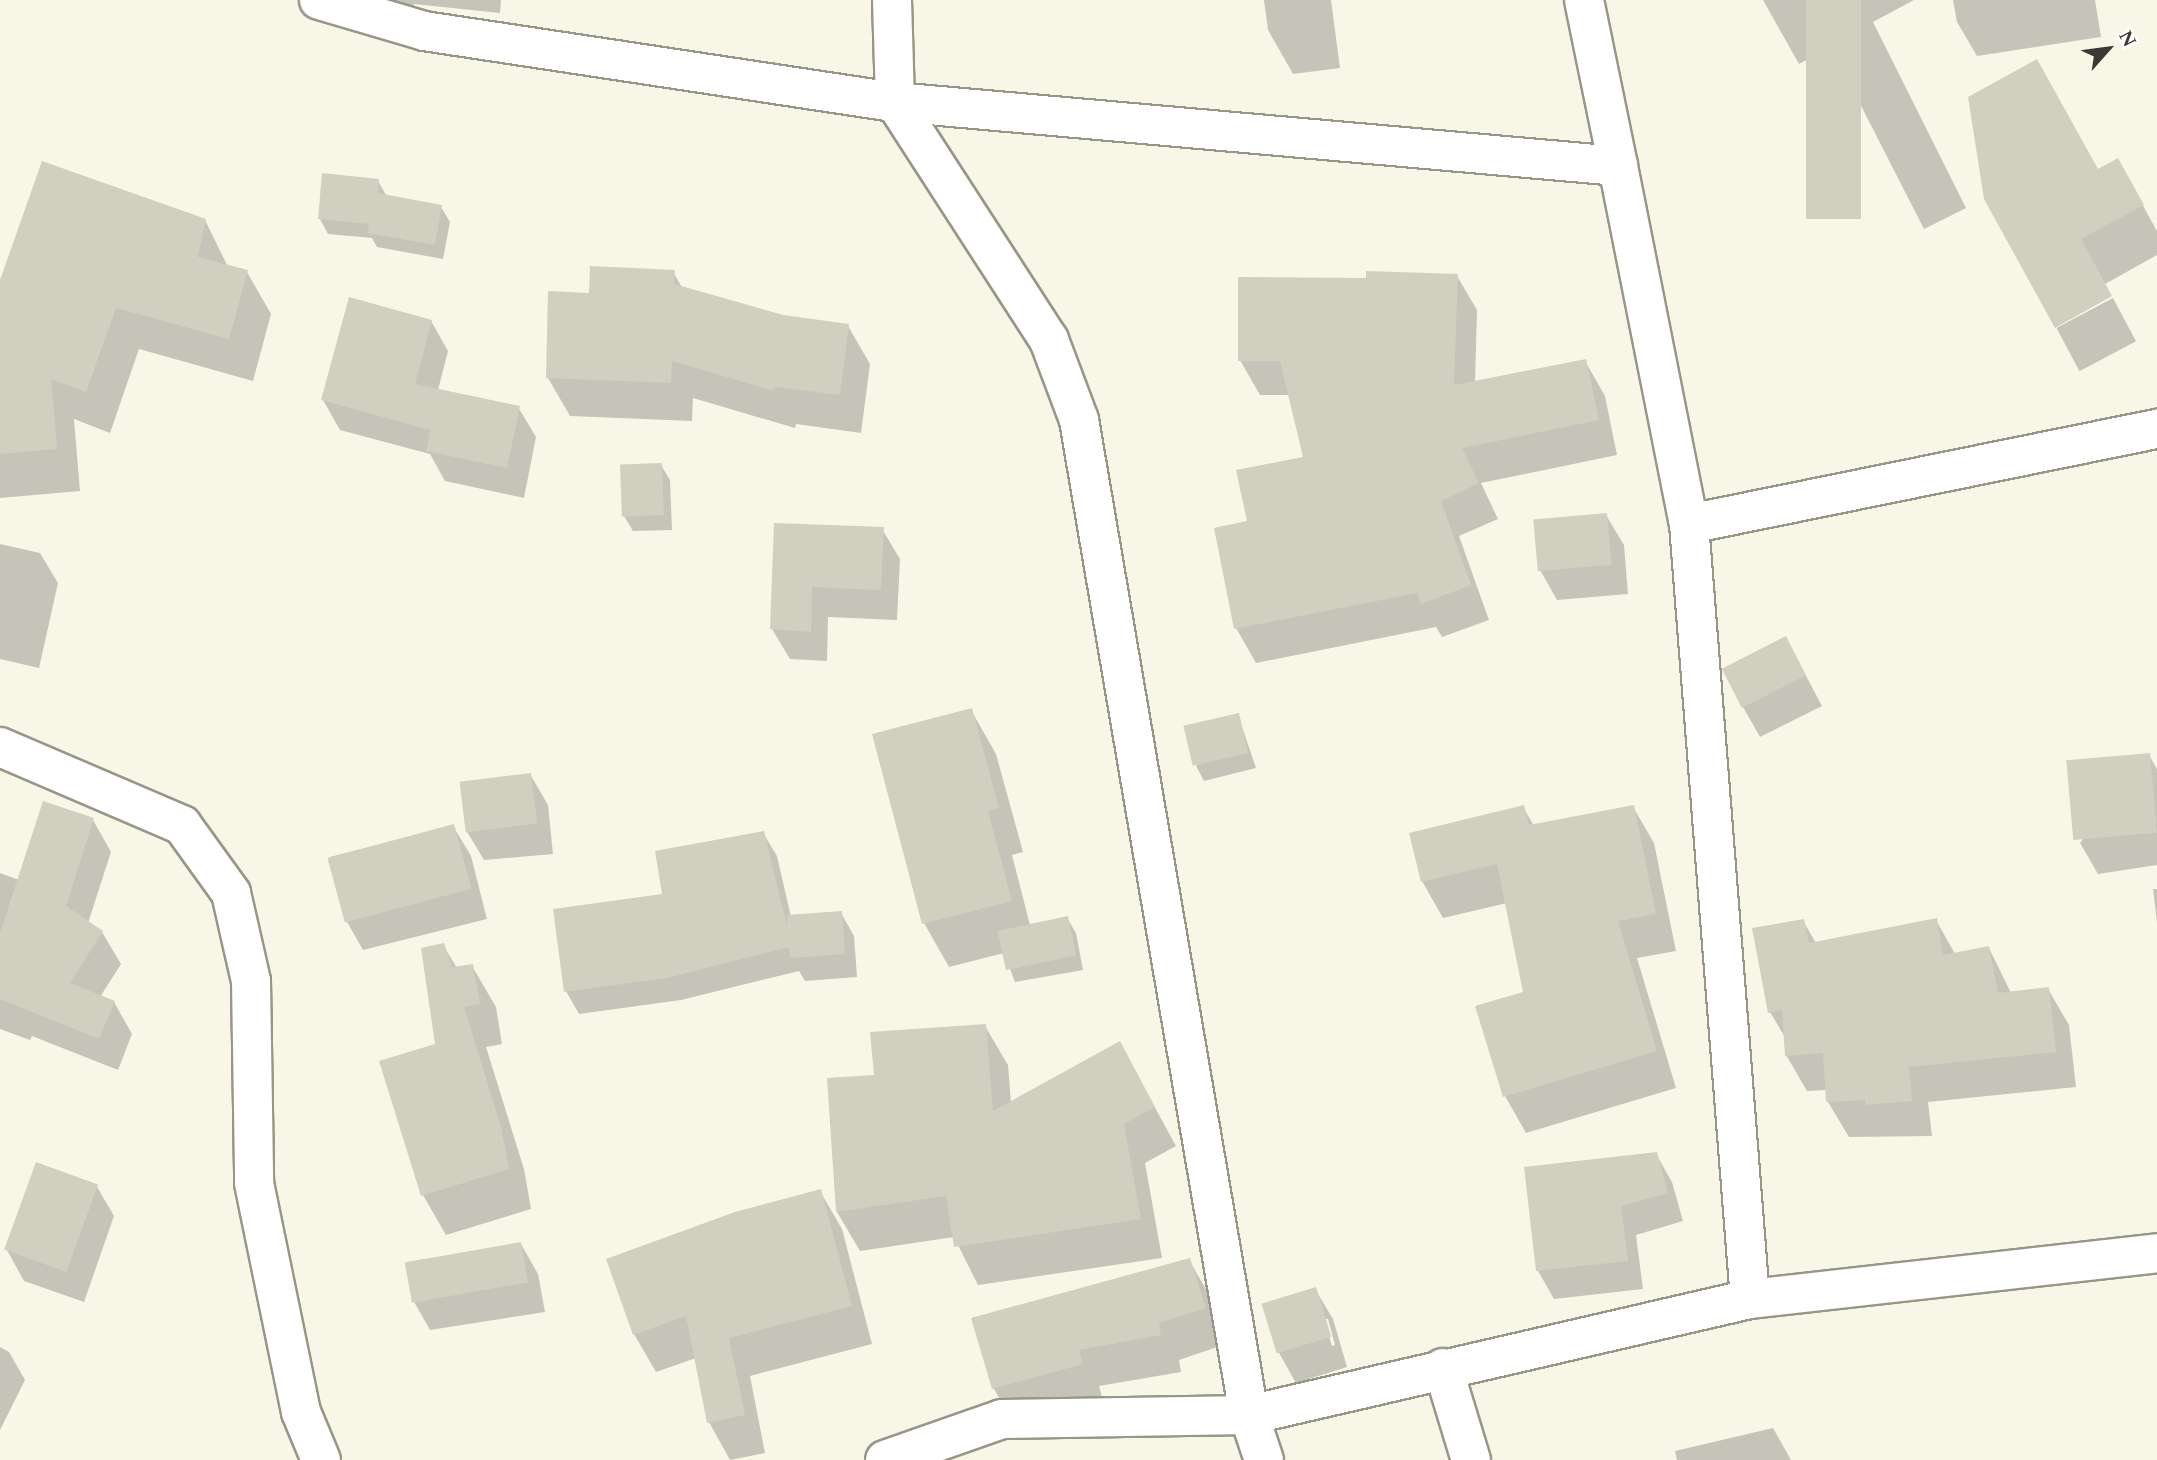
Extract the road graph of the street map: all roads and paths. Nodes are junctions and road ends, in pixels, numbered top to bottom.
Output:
1 (319, 0) edge
2 (892, 0) edge
3 (1584, 0) edge
4 (895, 102) junction
5 (1618, 166) junction
6 (2157, 429) edge
7 (1689, 524) junction
8 (0, 747) edge
9 (2157, 1253) edge
10 (1750, 1299) junction
11 (1443, 1368) junction
12 (1249, 1416) junction
13 (321, 1460) edge
14 (885, 1460) edge
15 (1264, 1460) edge
16 (1471, 1460) edge

1 - 4 street
2 - 4 street
3 - 5 street
4 - 5 street
4 - 12 street
5 - 7 street
6 - 7 street
7 - 10 street
8 - 13 street
9 - 10 street
10 - 11 street
11 - 12 street
11 - 16 street
12 - 14 street
12 - 15 street

